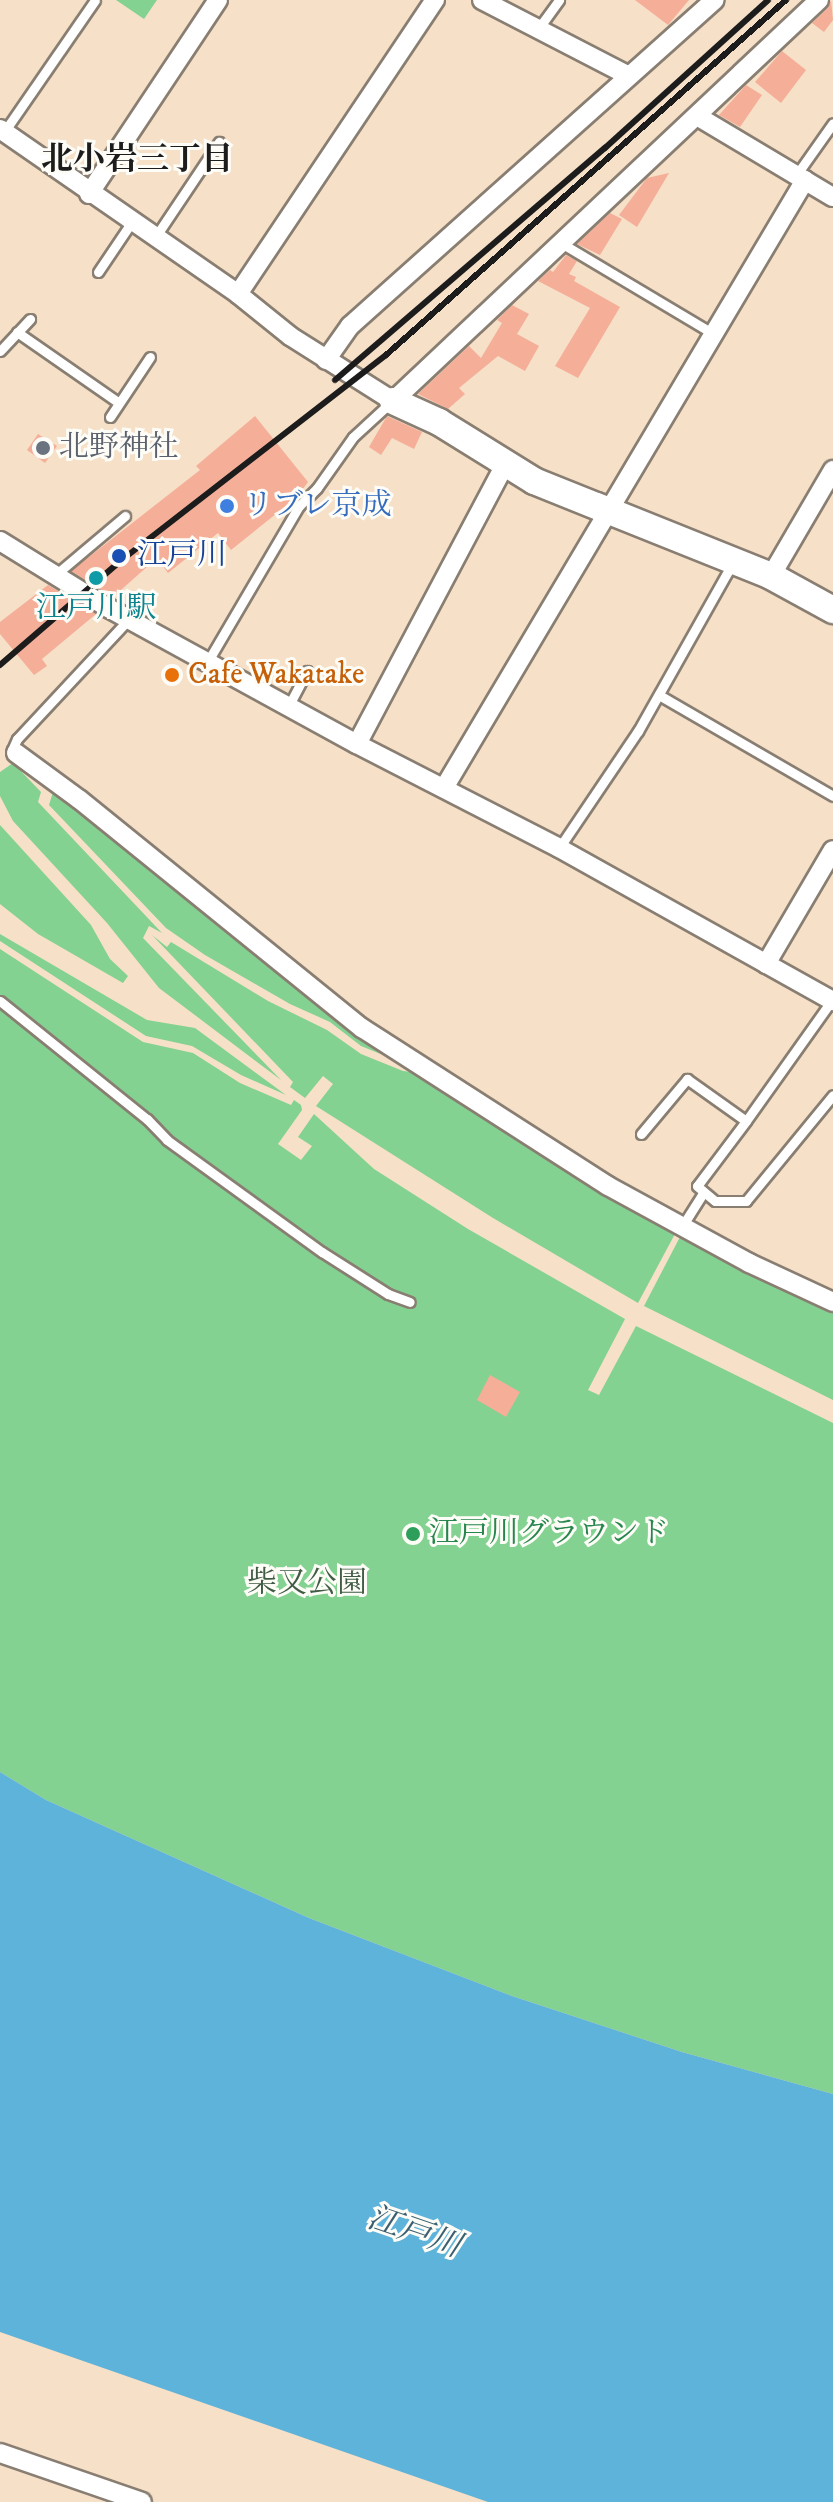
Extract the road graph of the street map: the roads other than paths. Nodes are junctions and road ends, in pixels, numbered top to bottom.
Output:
1 (95, 0) edge
2 (218, 0) edge
3 (435, 0) edge
4 (482, 0) edge
5 (559, 0) edge
6 (714, 0) edge
7 (819, 0) edge
8 (538, 29) junction
9 (629, 76) junction
10 (697, 116) junction
11 (833, 123) edge
12 (2, 131) edge
13 (219, 142) dead end
14 (801, 177) junction
15 (89, 194) junction
16 (833, 197) edge
17 (131, 223) junction
18 (154, 239) junction
19 (561, 243) junction
20 (98, 272) dead end
21 (238, 294) junction
22 (30, 319) dead end
23 (17, 332) junction
24 (712, 333) junction
25 (0, 351) edge
26 (150, 357) dead end
27 (326, 360) junction
28 (393, 401) junction
29 (119, 403) junction
30 (110, 417) dead end
31 (505, 464) junction
32 (833, 470) edge
33 (607, 510) junction
34 (125, 516) dead end
35 (0, 541) edge
36 (734, 561) junction
37 (54, 576) junction
38 (771, 576) junction
39 (833, 610) edge
40 (129, 619) junction
41 (208, 661) junction
42 (307, 671) dead end
43 (659, 695) junction
44 (288, 707) junction
45 (357, 744) junction
46 (16, 753) joint
47 (444, 788) junction
48 (833, 796) edge
49 (559, 848) junction
50 (833, 850) edge
51 (766, 964) junction
52 (833, 1000) edge
53 (0, 1001) edge
54 (833, 1095) edge
55 (746, 1121) junction
56 (641, 1134) dead end
57 (703, 1193) junction
58 (681, 1228) junction
59 (410, 1302) dead end
60 (833, 1302) edge
61 (0, 2453) edge
62 (142, 2502) edge

1 - 12 lane
2 - 15 street
3 - 21 street
4 - 8 street
5 - 8 lane
6 - 9 street
7 - 10 street
8 - 9 street
9 - 27 street
10 - 14 street
10 - 19 street
11 - 14 lane
12 - 15 street
13 - 18 lane
14 - 16 street
14 - 24 street
15 - 17 street
17 - 18 street
17 - 20 lane
18 - 21 street
19 - 24 lane
19 - 28 street
21 - 27 street
22 - 23 lane
23 - 25 lane
23 - 29 lane
24 - 33 street
26 - 29 lane
27 - 28 street
28 - 31 street
28 - 41 lane
29 - 30 lane
31 - 33 street
31 - 45 street
32 - 38 street
33 - 36 street
33 - 47 street
34 - 37 lane
35 - 37 street
36 - 38 street
36 - 43 lane
37 - 40 street
38 - 39 street
40 - 41 street
40 - 46 lane
41 - 44 street
42 - 44 lane
43 - 48 lane
43 - 49 lane
44 - 45 street
45 - 47 street
46 - 58 street
47 - 49 street
49 - 51 street
50 - 51 street
51 - 52 street
52 - 55 lane
53 - 59 lane
54 - 57 lane
55 - 56 lane
55 - 57 lane
57 - 58 lane
58 - 60 street
61 - 62 street

